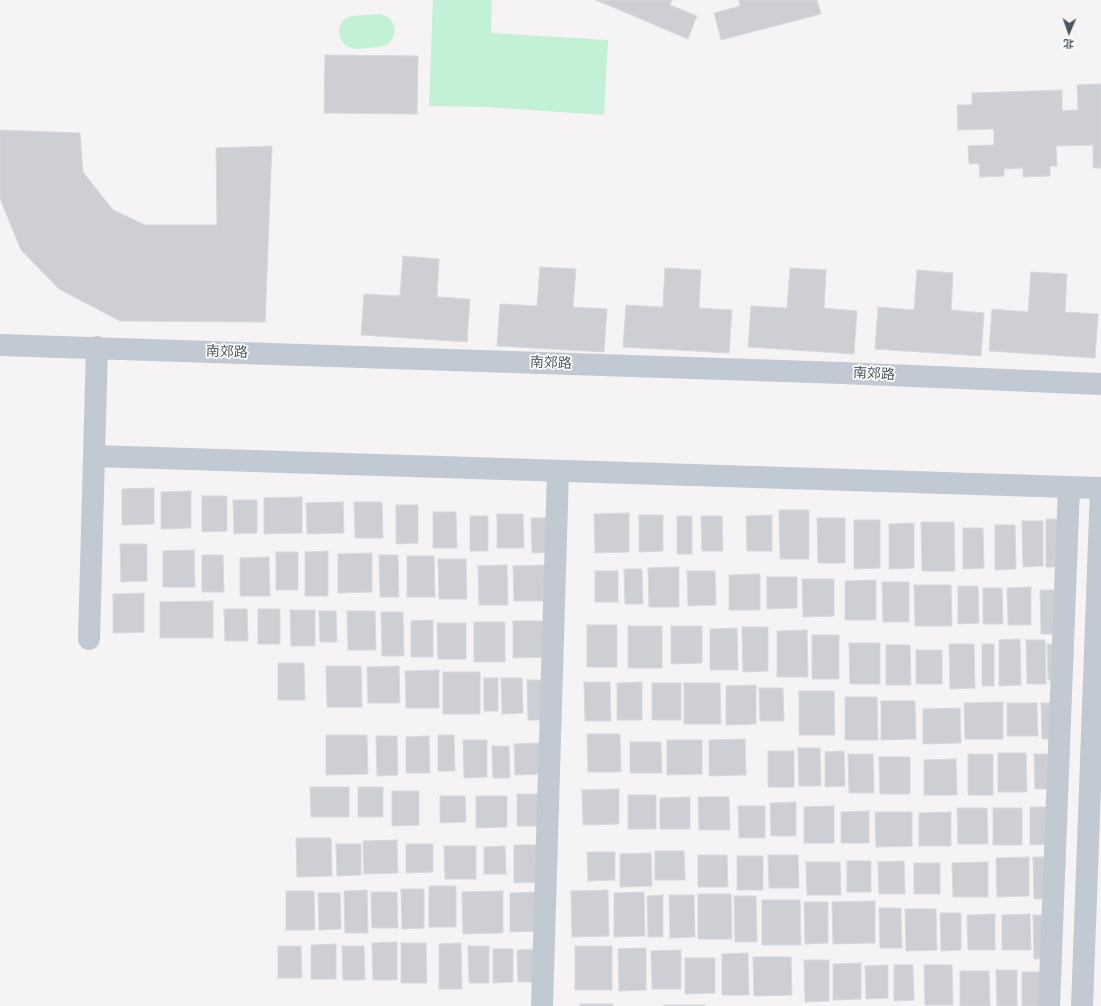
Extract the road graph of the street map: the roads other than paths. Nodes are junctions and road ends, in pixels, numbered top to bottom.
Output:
1 (0, 345) edge
2 (97, 347) junction
3 (1101, 384) edge
4 (94, 456) junction
5 (558, 471) junction
6 (1069, 487) junction
7 (1101, 488) edge
8 (89, 639) dead end
9 (542, 1006) edge
10 (1049, 1006) edge
11 (1082, 1006) edge

1 - 2 street, 南郊路
2 - 3 street, 南郊路
2 - 4 street
4 - 5 street
4 - 8 street
5 - 6 street
5 - 9 street
6 - 7 street
6 - 10 street
7 - 11 street

